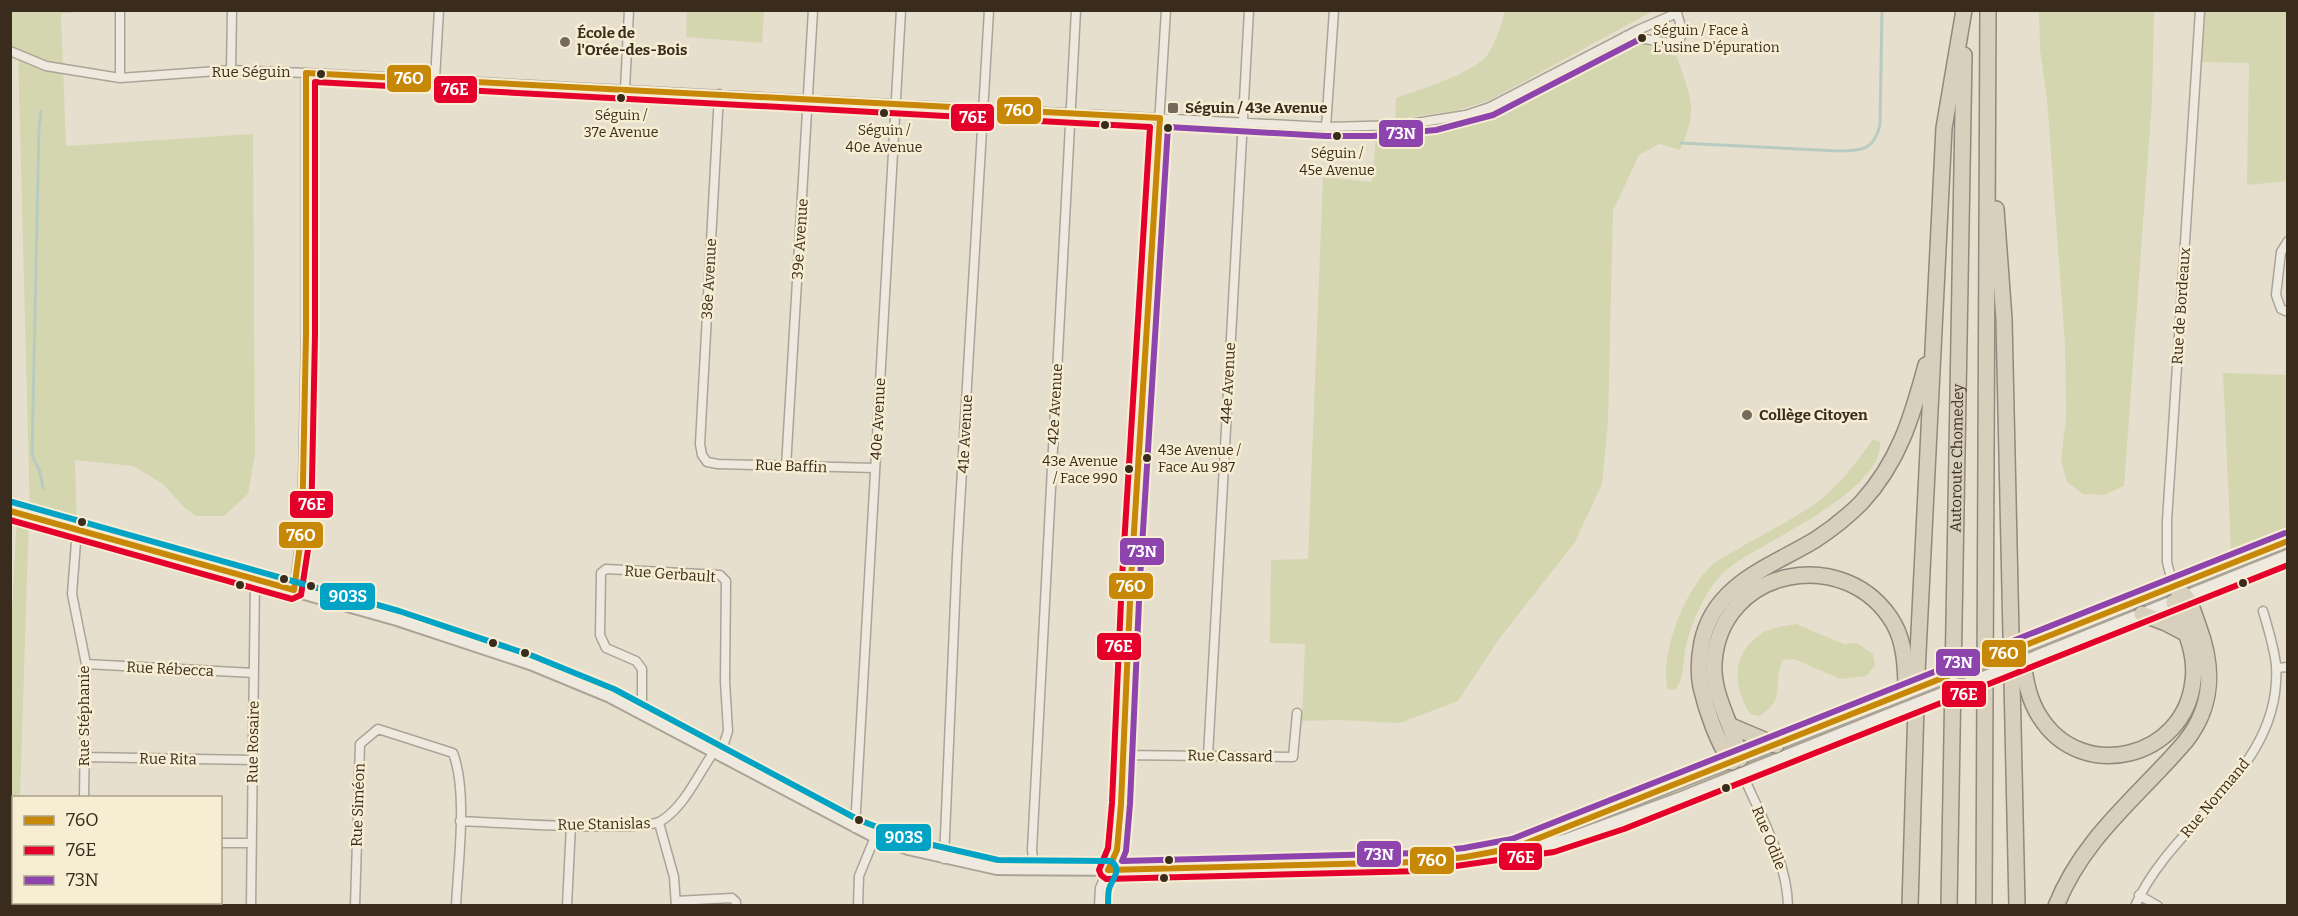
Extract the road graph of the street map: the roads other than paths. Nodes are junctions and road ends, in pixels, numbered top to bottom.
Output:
1 (120, 10) edge
2 (232, 10) edge
3 (439, 10) edge
4 (629, 10) edge
5 (813, 10) edge
6 (901, 10) edge
7 (989, 10) edge
8 (1077, 10) edge
9 (1166, 10) edge
10 (1249, 10) edge
11 (1334, 10) edge
12 (1965, 10) edge
13 (1988, 10) edge
14 (2200, 10) edge
15 (1626, 36) junction
16 (10, 51) edge
17 (231, 70) junction
18 (306, 72) junction
19 (120, 78) junction
20 (435, 79) junction
21 (625, 89) junction
22 (719, 94) junction
23 (1988, 95) junction
24 (808, 99) junction
25 (896, 104) junction
26 (984, 108) junction
27 (1071, 113) junction
28 (1160, 117) junction
29 (1242, 122) junction
30 (1326, 127) junction
31 (2288, 241) edge
32 (2288, 312) edge
33 (1934, 336) junction
34 (707, 462) joint
35 (786, 467) junction
36 (875, 468) junction
37 (10, 511) edge
38 (77, 529) junction
39 (2288, 542) edge
40 (2288, 555) edge
41 (255, 579) junction
42 (294, 590) junction
43 (2179, 595) junction
44 (2010, 603) junction
45 (2263, 611) dead end
46 (2142, 614) junction
47 (2187, 634) junction
48 (86, 664) junction
49 (2288, 667) edge
50 (2276, 668) junction
51 (254, 674) junction
52 (1297, 713) dead end
53 (642, 714) junction
54 (1731, 726) junction
55 (1776, 745) junction
56 (717, 755) junction
57 (1123, 755) junction
58 (1208, 756) junction
59 (84, 758) junction
60 (253, 760) junction
61 (1738, 765) junction
62 (1914, 770) junction
63 (84, 796) edge
64 (460, 821) junction
65 (659, 822) junction
66 (571, 825) junction
67 (855, 828) junction
68 (875, 837) junction
69 (222, 843) edge
70 (252, 843) junction
71 (944, 859) junction
72 (1034, 869) junction
73 (1108, 870) junction
74 (2139, 895) junction
75 (676, 903) edge
76 (251, 906) edge
77 (355, 906) edge
78 (456, 906) edge
79 (567, 906) edge
80 (736, 906) edge
81 (858, 906) edge
82 (1099, 906) edge
83 (1788, 906) edge
84 (1910, 906) edge
85 (1949, 906) edge
86 (1984, 906) edge
87 (2017, 906) edge
88 (2056, 906) edge
89 (2135, 906) edge
90 (2158, 906) edge

1 - 19 street
2 - 17 street
3 - 20 street
4 - 21 street
5 - 24 street, 39e Avenue
6 - 25 street, 40e Avenue
7 - 26 street, 41e Avenue
8 - 27 street, 42e Avenue
9 - 28 street
10 - 29 street, 44e Avenue
11 - 30 street
12 - 33 highway
12 - 85 highway, Autoroute Chomedey
13 - 23 highway, Autoroute Chomedey
14 - 43 street, Rue de Bordeaux
15 - 15 street, Rue Séguin
15 - 30 street, Rue Séguin
16 - 19 street, Rue Séguin
17 - 18 street, Rue Séguin
17 - 19 street, Rue Séguin
18 - 20 street, Rue Séguin
18 - 42 street
20 - 21 street, Rue Séguin
21 - 22 street, Rue Séguin
22 - 24 street, Rue Séguin
22 - 34 street, 38e Avenue
23 - 44 highway
23 - 86 highway, Autoroute Chomedey
24 - 25 street, Rue Séguin
24 - 35 street, 39e Avenue
25 - 26 street, Rue Séguin
25 - 36 street, 40e Avenue
26 - 27 street, Rue Séguin
26 - 71 street, 41e Avenue
27 - 28 street, Rue Séguin
27 - 72 street, 42e Avenue
28 - 29 street, Rue Séguin
28 - 57 street
29 - 30 street, Rue Séguin
29 - 58 street, 44e Avenue
31 - 32 street
33 - 61 highway
33 - 62 highway
34 - 35 street, Rue Baffin
35 - 36 street, Rue Baffin
36 - 67 street, 40e Avenue
37 - 38 street
38 - 41 street
38 - 48 street, Rue Stéphanie
39 - 43 street
40 - 43 street
41 - 42 street
41 - 51 street, Rue Rosaire
42 - 53 street
43 - 46 street
43 - 47 highway
43 - 55 street, bridge
43 - 88 highway
44 - 47 highway
44 - 87 highway
45 - 50 street, Rue Normand
46 - 47 highway
46 - 61 street, bridge
48 - 51 street, Rue Rébecca
48 - 59 street, Rue Stéphanie
49 - 50 street
50 - 74 street, Rue Normand
51 - 60 street, Rue Rosaire
52 - 58 street, Rue Cassard
53 - 56 street
53 - 56 street, Rue Gerbault
54 - 55 highway
54 - 61 highway
54 - 62 highway
55 - 61 street
56 - 65 street, Rue Stanislas
56 - 67 street
57 - 58 street, Rue Cassard
57 - 73 street
59 - 60 street, Rue Rita
59 - 63 street, Rue Stéphanie
60 - 70 street, Rue Rosaire
61 - 73 street
61 - 83 street, Rue Odile
62 - 84 highway
64 - 66 street, Rue Stanislas
64 - 77 street, Rue Siméon
64 - 78 street, Rue Siméon
65 - 66 street, Rue Stanislas
65 - 75 street
66 - 79 street
67 - 68 street
68 - 71 street
68 - 81 street
69 - 70 street
70 - 76 street, Rue Rosaire
71 - 72 street
72 - 73 street
73 - 82 street
74 - 89 street, Rue Normand
74 - 90 street
75 - 80 street

